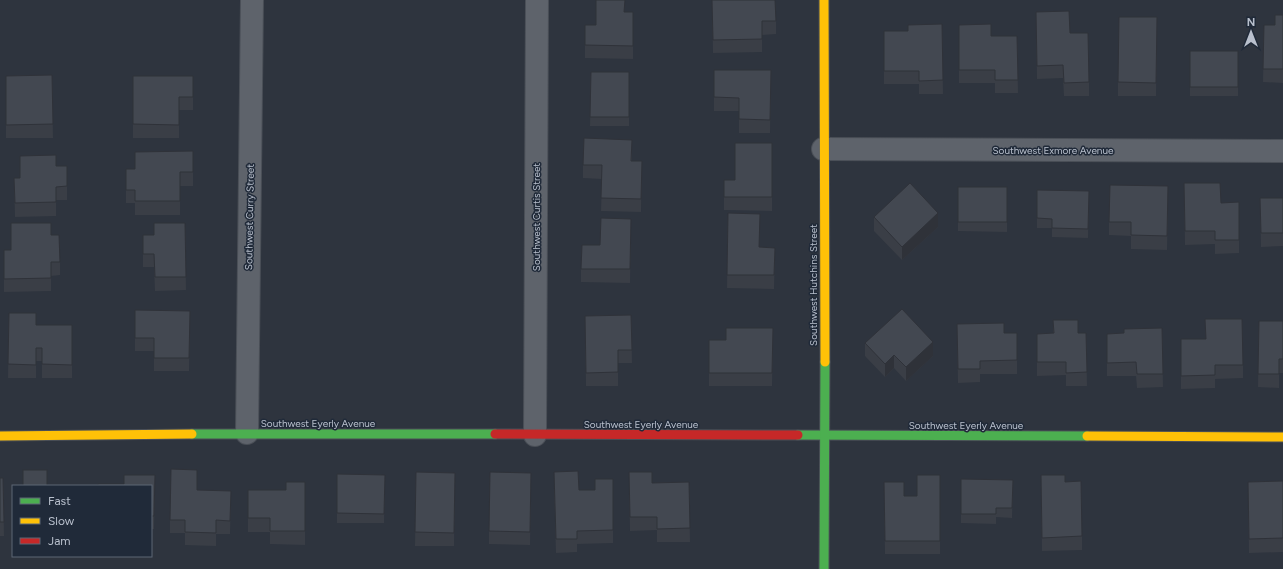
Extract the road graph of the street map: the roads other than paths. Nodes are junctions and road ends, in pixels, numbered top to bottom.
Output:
1 (252, 0) edge
2 (537, 0) edge
3 (824, 0) edge
4 (823, 149) junction
5 (1283, 151) edge
6 (247, 433) junction
7 (535, 435) junction
8 (825, 435) junction
9 (0, 436) edge
10 (1283, 437) edge
11 (824, 569) edge

1 - 6 street, Southwest Curry Street
2 - 7 street, Southwest Curtis Street
3 - 4 street, Southwest Hutchins Street
4 - 5 street, Southwest Exmore Avenue
4 - 8 street, Southwest Hutchins Street
6 - 7 street, Southwest Eyerly Avenue
6 - 9 street, Southwest Eyerly Avenue
7 - 8 street, Southwest Eyerly Avenue
8 - 10 street, Southwest Eyerly Avenue
8 - 11 street, Southwest Hutchins Street

